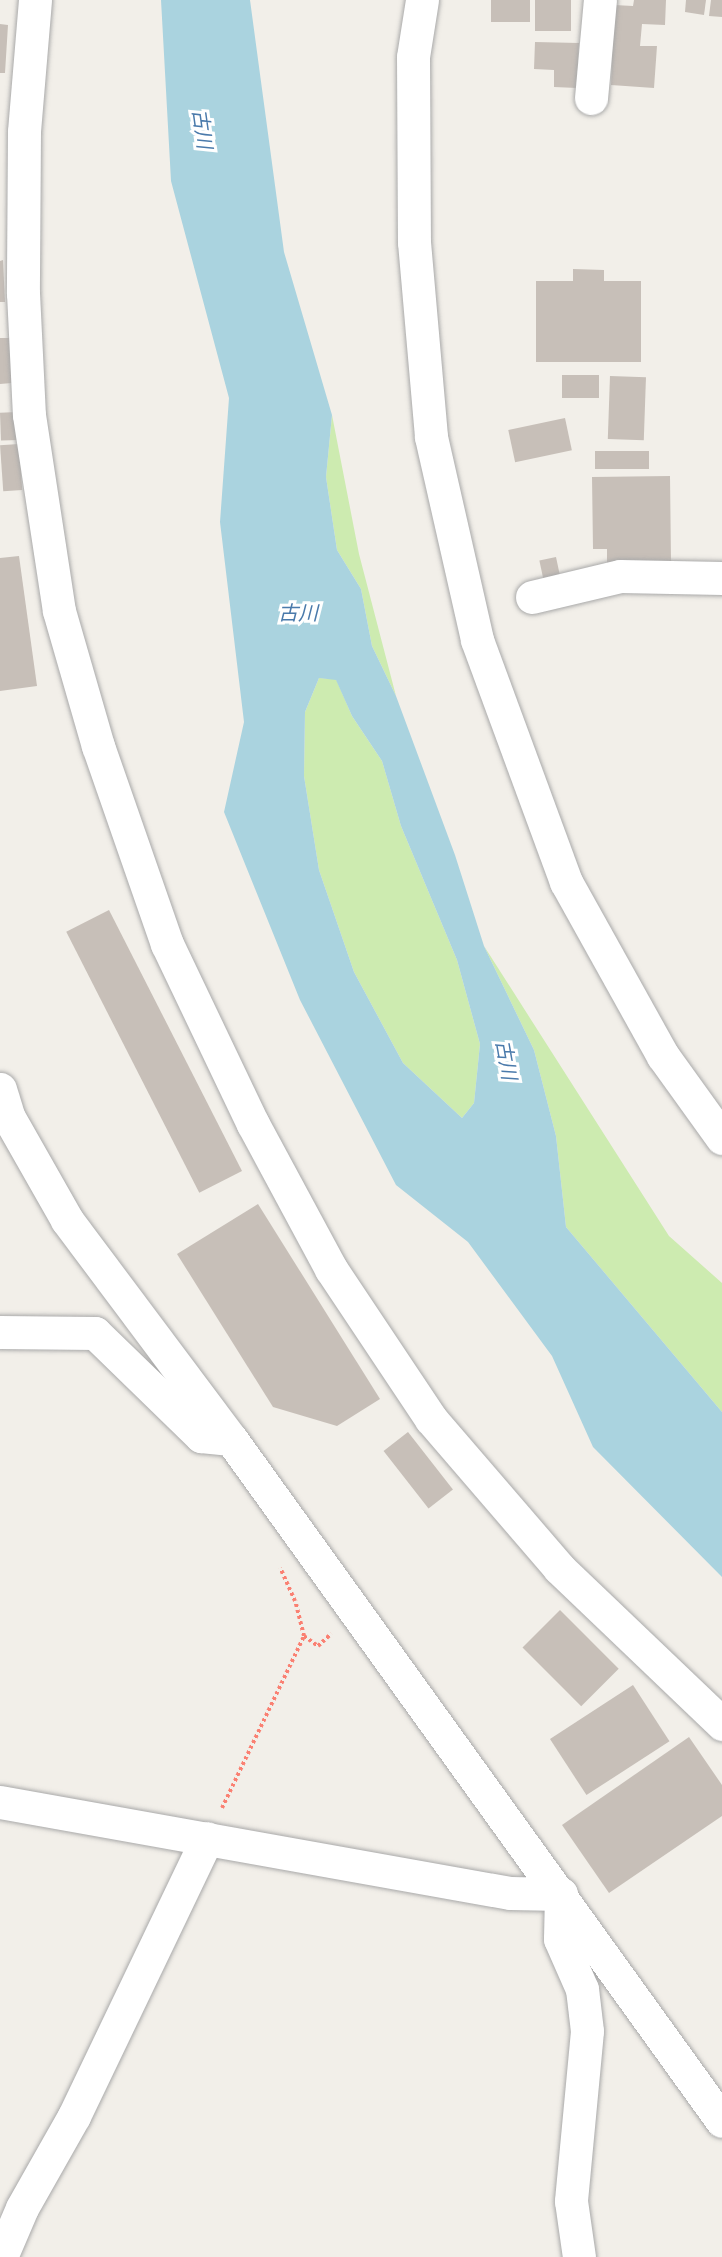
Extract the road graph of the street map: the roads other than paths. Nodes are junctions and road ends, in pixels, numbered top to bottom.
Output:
1 (35, 0) edge
2 (422, 0) edge
3 (600, 0) edge
4 (591, 98) dead end
5 (722, 578) edge
6 (532, 597) dead end
7 (0, 1089) edge
8 (722, 1138) edge
9 (0, 1332) edge
10 (231, 1439) junction
11 (722, 1724) edge
12 (0, 1802) edge
13 (207, 1838) junction
14 (561, 1894) junction
15 (722, 2121) edge
16 (1, 2257) edge
17 (579, 2257) edge

1 - 11 street
2 - 8 street
3 - 4 street
5 - 6 street
7 - 10 street
9 - 10 street
10 - 14 street
12 - 13 street
13 - 14 street
13 - 16 street
14 - 15 street
14 - 17 street

